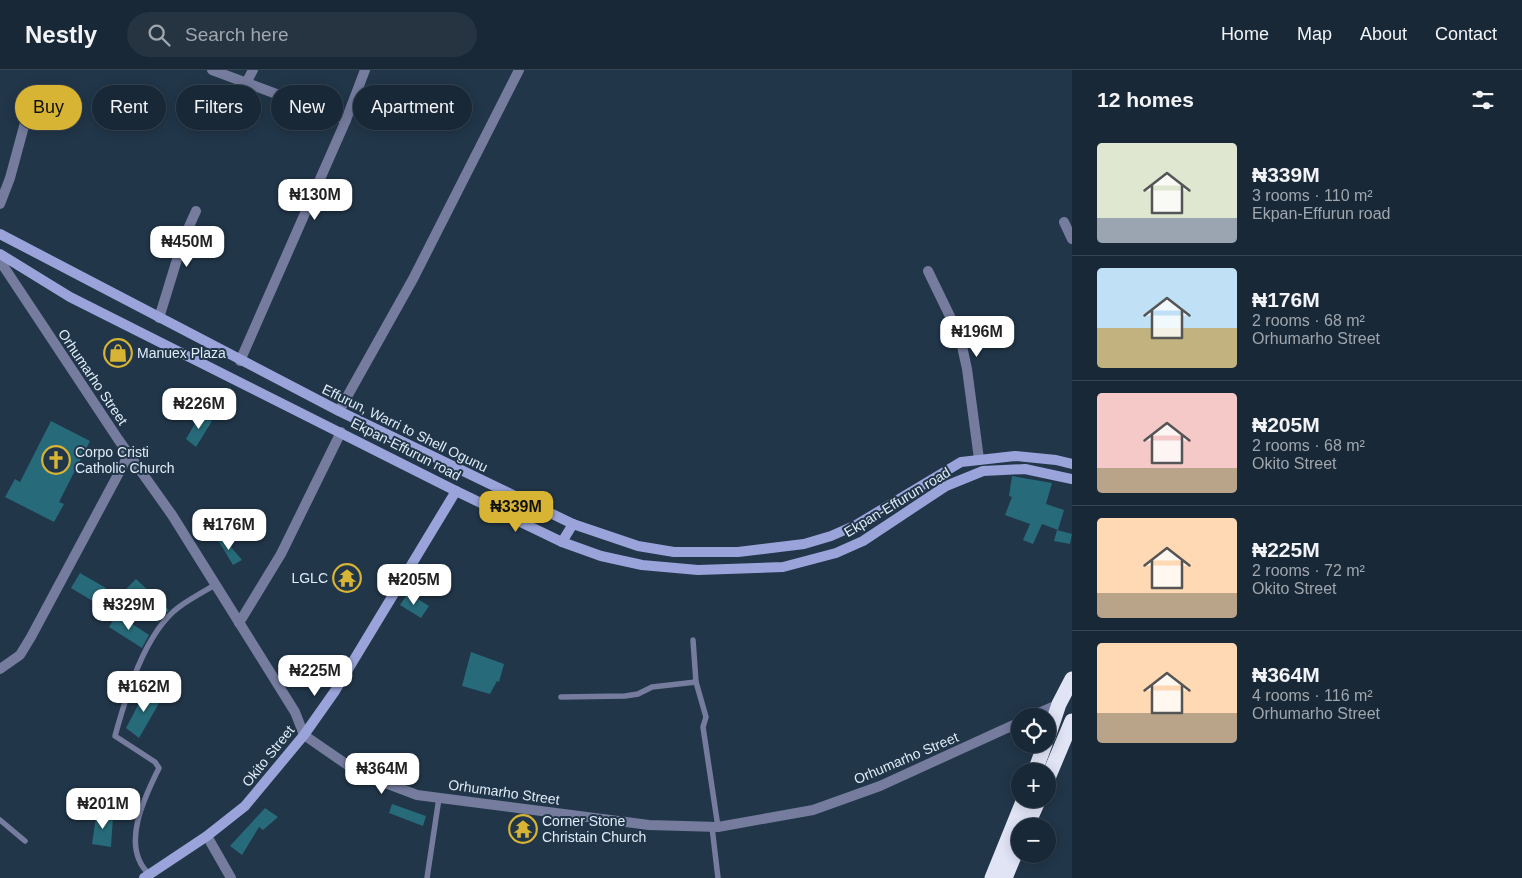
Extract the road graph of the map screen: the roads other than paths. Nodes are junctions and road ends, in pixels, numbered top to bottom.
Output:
1 (212, 70) edge
2 (253, 70) edge
3 (365, 70) edge
4 (519, 70) edge
5 (246, 83) junction
6 (346, 120) junction
7 (23, 130) edge
8 (0, 204) edge
9 (196, 211) dead end
10 (1064, 222) dead end
11 (0, 234) edge
12 (1072, 239) edge
13 (0, 254) edge
14 (0, 261) edge
15 (928, 271) dead end
16 (159, 318) junction
17 (240, 361) junction
18 (339, 412) junction
19 (341, 432) junction
20 (128, 454) junction
21 (979, 459) junction
22 (1072, 464) edge
23 (1072, 479) edge
24 (456, 490) junction
25 (573, 524) junction
26 (562, 542) junction
27 (215, 585) junction
28 (239, 623) junction
29 (693, 640) dead end
30 (0, 669) edge
31 (1072, 679) edge
32 (696, 682) junction
33 (560, 697) dead end
34 (1059, 704) junction
35 (1050, 708) edge
36 (1056, 713) edge
37 (1072, 721) edge
38 (1011, 726) edge
39 (304, 734) junction
40 (1054, 763) edge
41 (439, 798) junction
42 (1020, 808) edge
43 (0, 820) edge
44 (715, 827) junction
45 (207, 836) junction
46 (25, 841) dead end
47 (1011, 863) edge
48 (146, 876) edge
49 (231, 878) edge
50 (427, 878) edge
51 (718, 878) edge
52 (992, 878) edge
53 (1005, 878) edge

1 - 5 street
2 - 5 street
3 - 6 street
4 - 18 street
5 - 6 street
6 - 17 street
7 - 8 street
9 - 16 street
10 - 12 street
11 - 16 main road, Effurun, Warri to Shell Ogunu
13 - 19 main road, Ekpan-Effurun road
14 - 20 street, Orhumarho Street
15 - 21 street
16 - 17 main road, Effurun, Warri to Shell Ogunu
17 - 18 main road, Effurun, Warri to Shell Ogunu
18 - 25 main road, Effurun, Warri to Shell Ogunu
19 - 24 main road, Ekpan-Effurun road
19 - 28 street
20 - 27 street, Orhumarho Street
20 - 30 street
21 - 22 main road, Effurun, Warri to Shell Ogunu
21 - 25 main road, Effurun, Warri to Shell Ogunu
23 - 26 main road, Ekpan-Effurun road
24 - 26 main road, Ekpan-Effurun road
24 - 39 main road, Okito Street
25 - 26 main road
27 - 28 street, Orhumarho Street
27 - 48 lane
28 - 39 street, Orhumarho Street
29 - 32 lane
31 - 34 highway
32 - 33 lane
32 - 44 lane
34 - 35 street
34 - 36 highway
37 - 40 highway
38 - 44 street, Orhumarho Street
39 - 41 street, Orhumarho Street
39 - 45 main road, Okito Street
41 - 44 street, Orhumarho Street
41 - 50 lane
42 - 52 highway
43 - 46 lane
44 - 51 lane
45 - 48 main road, Okito Street
45 - 49 street
47 - 53 highway

